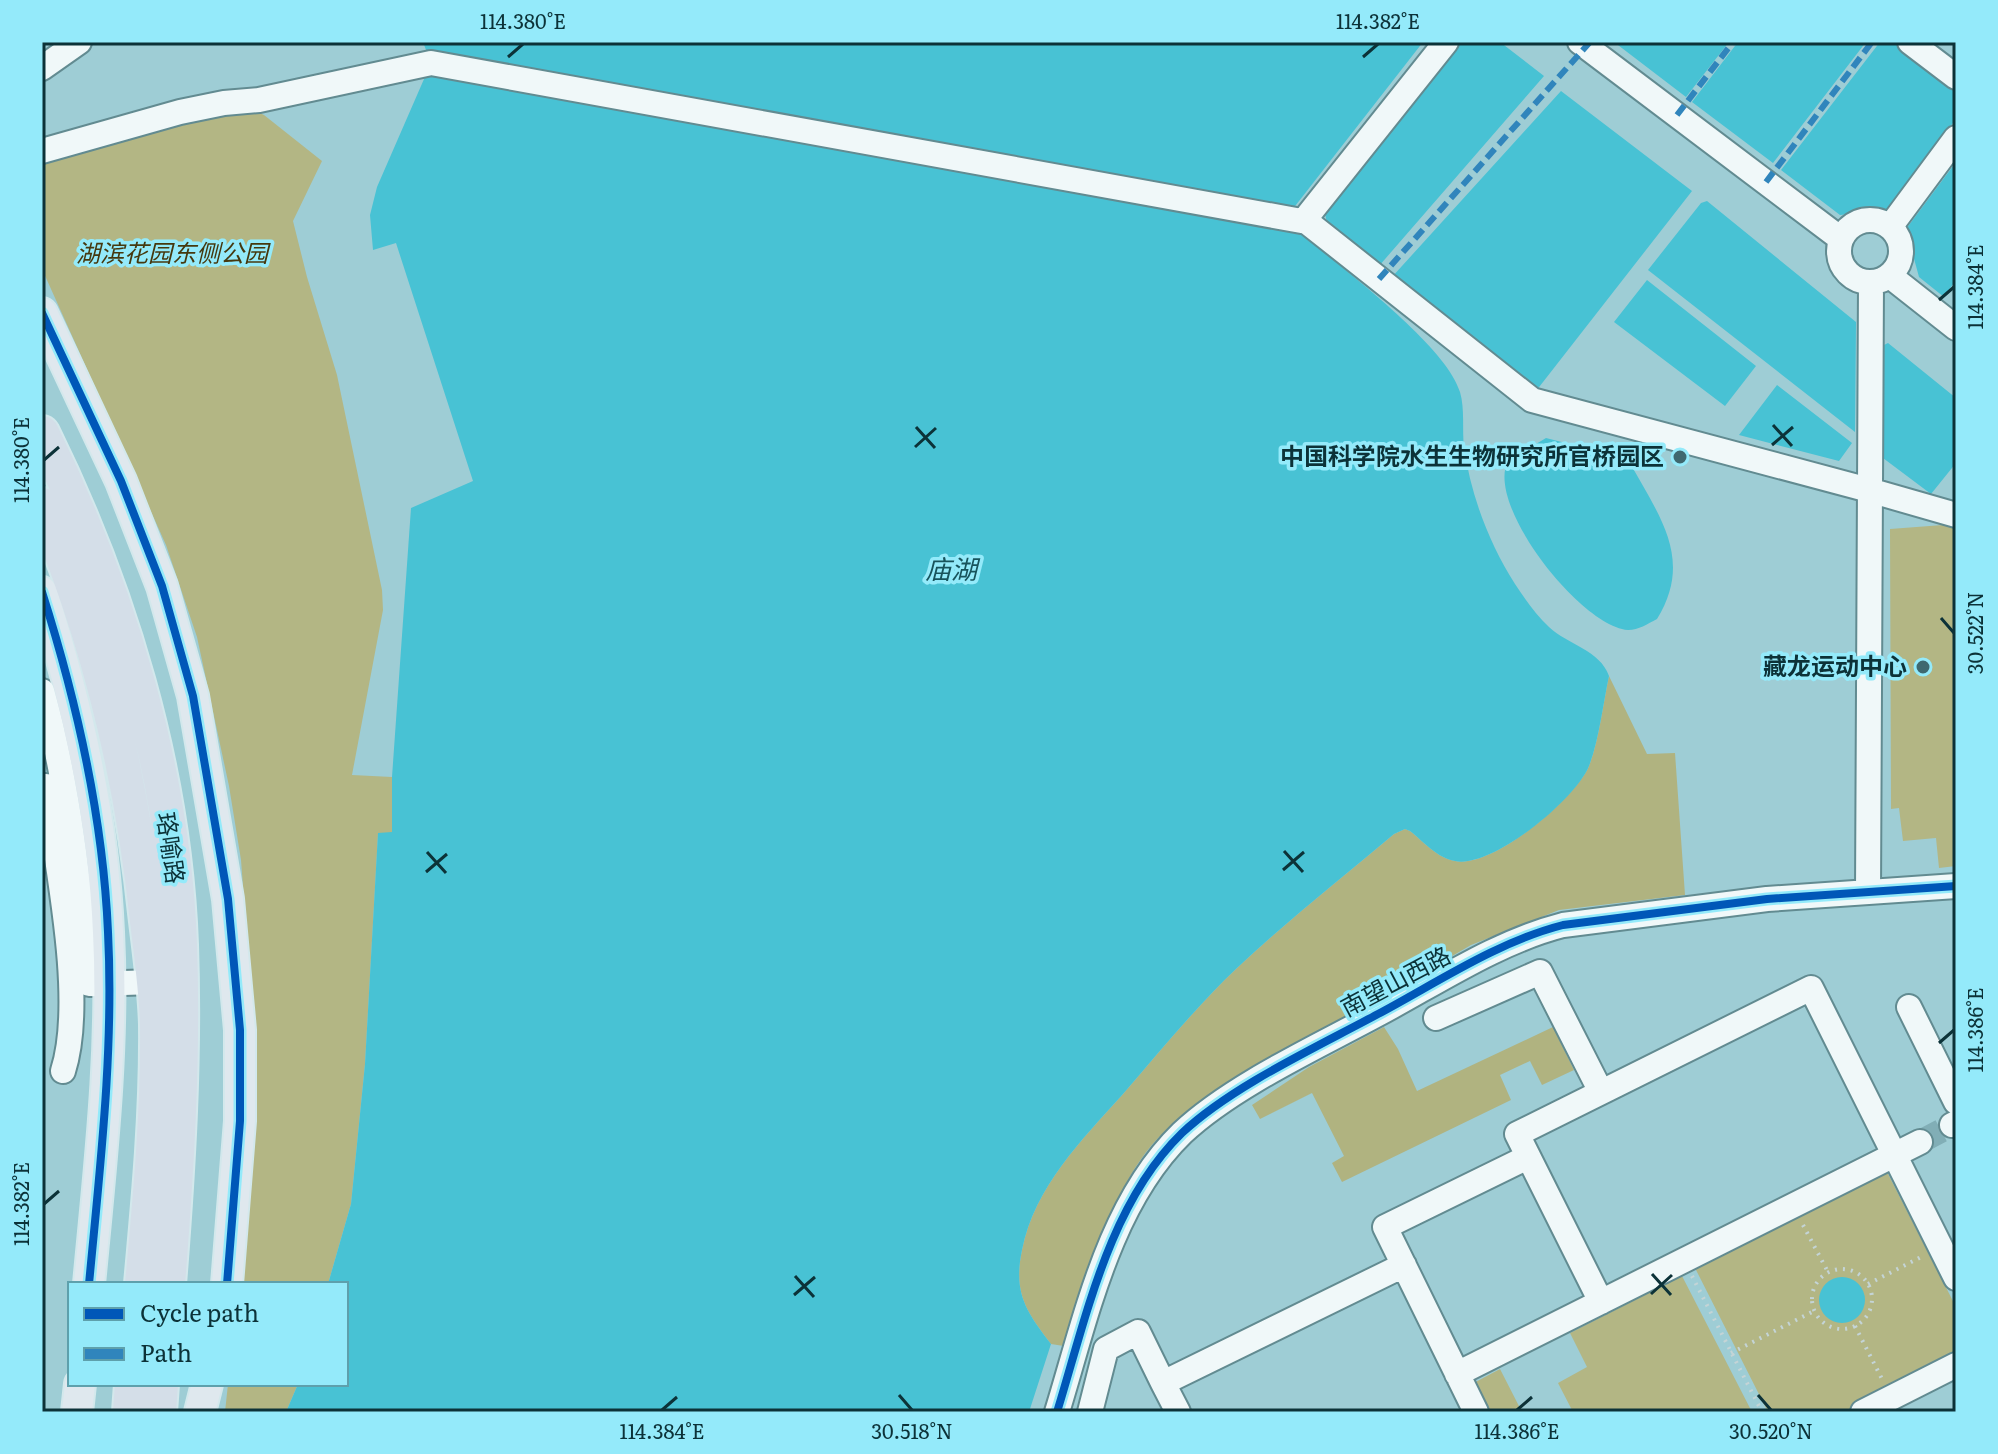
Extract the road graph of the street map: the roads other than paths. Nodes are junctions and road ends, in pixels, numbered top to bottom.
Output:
1 (79, 42) edge
2 (1446, 42) edge
3 (1580, 42) edge
4 (1910, 42) edge
5 (42, 68) edge
6 (1956, 77) edge
7 (1956, 138) edge
8 (42, 151) edge
9 (1307, 222) junction
10 (1890, 227) junction
11 (1841, 239) junction
12 (1880, 280) junction
13 (42, 313) edge
14 (1956, 328) edge
15 (42, 433) edge
16 (1869, 490) junction
17 (42, 505) edge
18 (1956, 515) edge
19 (42, 592) edge
20 (42, 691) edge
21 (112, 711) junction
22 (57, 719) edge
23 (46, 786) dead end
24 (1956, 886) edge
25 (1868, 892) junction
26 (154, 982) junction
27 (89, 984) junction
28 (1909, 1007) dead end
29 (1436, 1018) dead end
30 (63, 1071) dead end
31 (1601, 1092) junction
32 (1955, 1117) edge
33 (1920, 1142) tunnel mouth
34 (1894, 1154) junction
35 (1528, 1157) junction
36 (1404, 1265) junction
37 (1956, 1278) edge
38 (89, 1282) edge
39 (142, 1282) edge
40 (168, 1282) edge
41 (227, 1282) edge
42 (1601, 1302) junction
43 (1956, 1365) edge
44 (1457, 1374) junction
45 (1163, 1383) junction
46 (80, 1386) edge
47 (132, 1386) edge
48 (161, 1386) edge
49 (206, 1386) edge
50 (1472, 1409) edge
51 (77, 1412) edge
52 (130, 1412) edge
53 (159, 1412) edge
54 (200, 1412) edge
55 (1057, 1412) edge
56 (1090, 1412) edge
57 (1178, 1412) edge
58 (1863, 1412) edge

1 - 5 street
2 - 9 street
3 - 11 street
4 - 6 street
7 - 10 street
8 - 9 street
9 - 16 street
10 - 11 street
10 - 12 street
11 - 12 street
12 - 14 street
12 - 16 street
13 - 41 main road
15 - 40 highway, 珞喻路
16 - 18 street
16 - 25 street
17 - 21 highway, 珞喻路
19 - 22 main road
20 - 22 street
21 - 22 street
21 - 26 highway, 珞喻路
22 - 27 main road
23 - 27 street
24 - 25 street, 南望山西路
25 - 55 street, 南望山西路
26 - 27 street
26 - 39 highway, 珞喻路
27 - 30 street
27 - 38 main road
28 - 32 street
29 - 31 street
31 - 34 street
31 - 35 street
33 - 34 street
34 - 37 street
34 - 42 street
35 - 36 street
35 - 42 street
36 - 44 street
36 - 45 street
42 - 44 street
43 - 58 street
44 - 50 street
45 - 56 street
45 - 57 street
46 - 51 main road
47 - 52 highway
48 - 53 highway
49 - 54 main road

